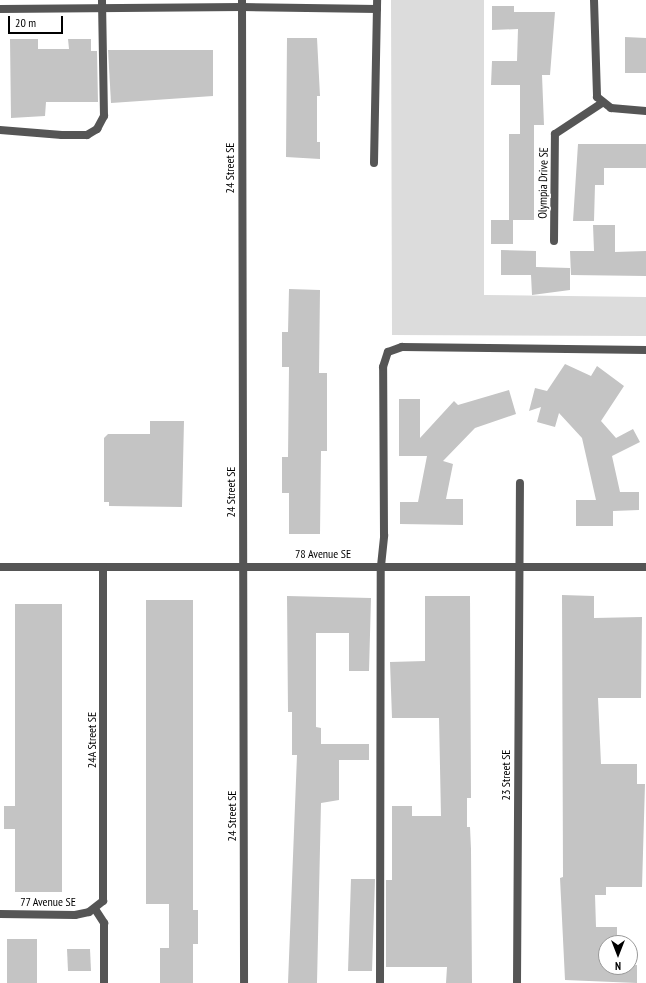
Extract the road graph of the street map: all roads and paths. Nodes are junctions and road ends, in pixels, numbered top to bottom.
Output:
1 (378, 0) edge
2 (594, 0) edge
3 (102, 4) edge
4 (242, 4) edge
5 (0, 9) edge
6 (378, 9) junction
7 (602, 103) junction
8 (646, 111) edge
9 (0, 130) edge
10 (374, 163) dead end
11 (554, 241) dead end
12 (646, 350) edge
13 (520, 483) dead end
14 (243, 566) junction
15 (381, 566) junction
16 (520, 566) junction
17 (0, 567) edge
18 (103, 567) junction
19 (646, 567) edge
20 (95, 909) junction
21 (0, 914) edge
22 (104, 983) edge
23 (244, 983) edge
24 (380, 983) edge
25 (517, 983) edge

1 - 6 street
2 - 7 street
3 - 4 street
3 - 5 street
3 - 9 street
4 - 6 street
4 - 14 street, 24 Street SE
6 - 10 street
7 - 8 street
7 - 11 street, Olympia Drive SE
12 - 15 street
13 - 16 street, 23 Street SE
14 - 15 street, 78 Avenue SE
14 - 18 street, 78 Avenue SE
14 - 23 street, 24 Street SE
15 - 16 street, 78 Avenue SE
15 - 24 street
16 - 19 street, 78 Avenue SE
16 - 25 street, 23 Street SE
17 - 18 street, 78 Avenue SE
18 - 20 street, 24A Street SE
20 - 21 street, 77 Avenue SE
20 - 22 street

